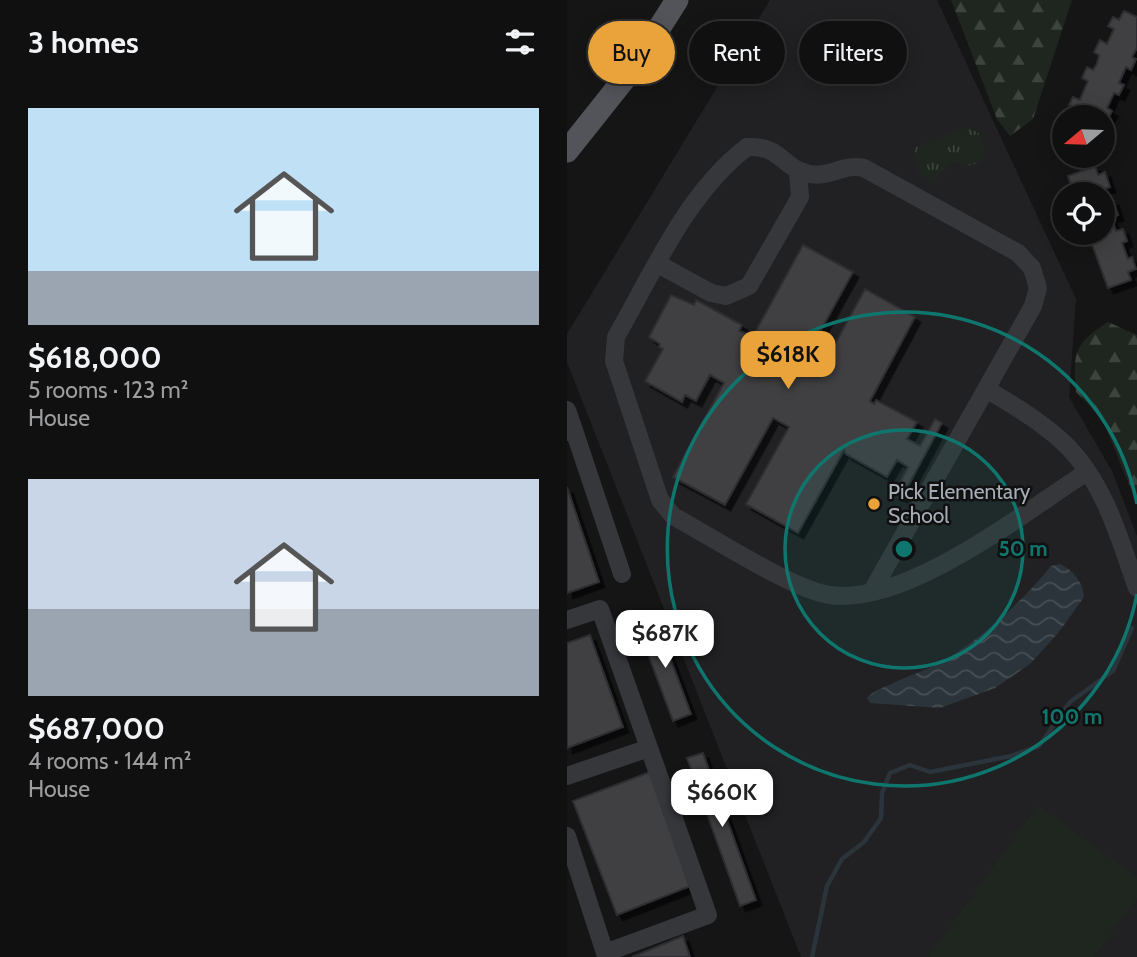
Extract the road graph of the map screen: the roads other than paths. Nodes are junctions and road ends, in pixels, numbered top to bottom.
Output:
1 (677, 0) edge
2 (567, 151) edge
3 (798, 172) junction
4 (658, 264) junction
5 (988, 390) junction
6 (567, 410) edge
7 (571, 431) edge
8 (1087, 472) junction
9 (622, 574) dead end
10 (1137, 588) edge
11 (872, 592) junction
12 (567, 620) edge
13 (649, 748) junction
14 (567, 776) edge
15 (567, 836) edge

1 - 2 main road
3 - 4 lane
3 - 4 lane
3 - 5 lane
4 - 11 lane
5 - 8 lane
5 - 11 lane
6 - 7 lane
7 - 9 lane
8 - 10 lane
8 - 11 lane
12 - 13 lane
13 - 14 lane
13 - 15 lane

